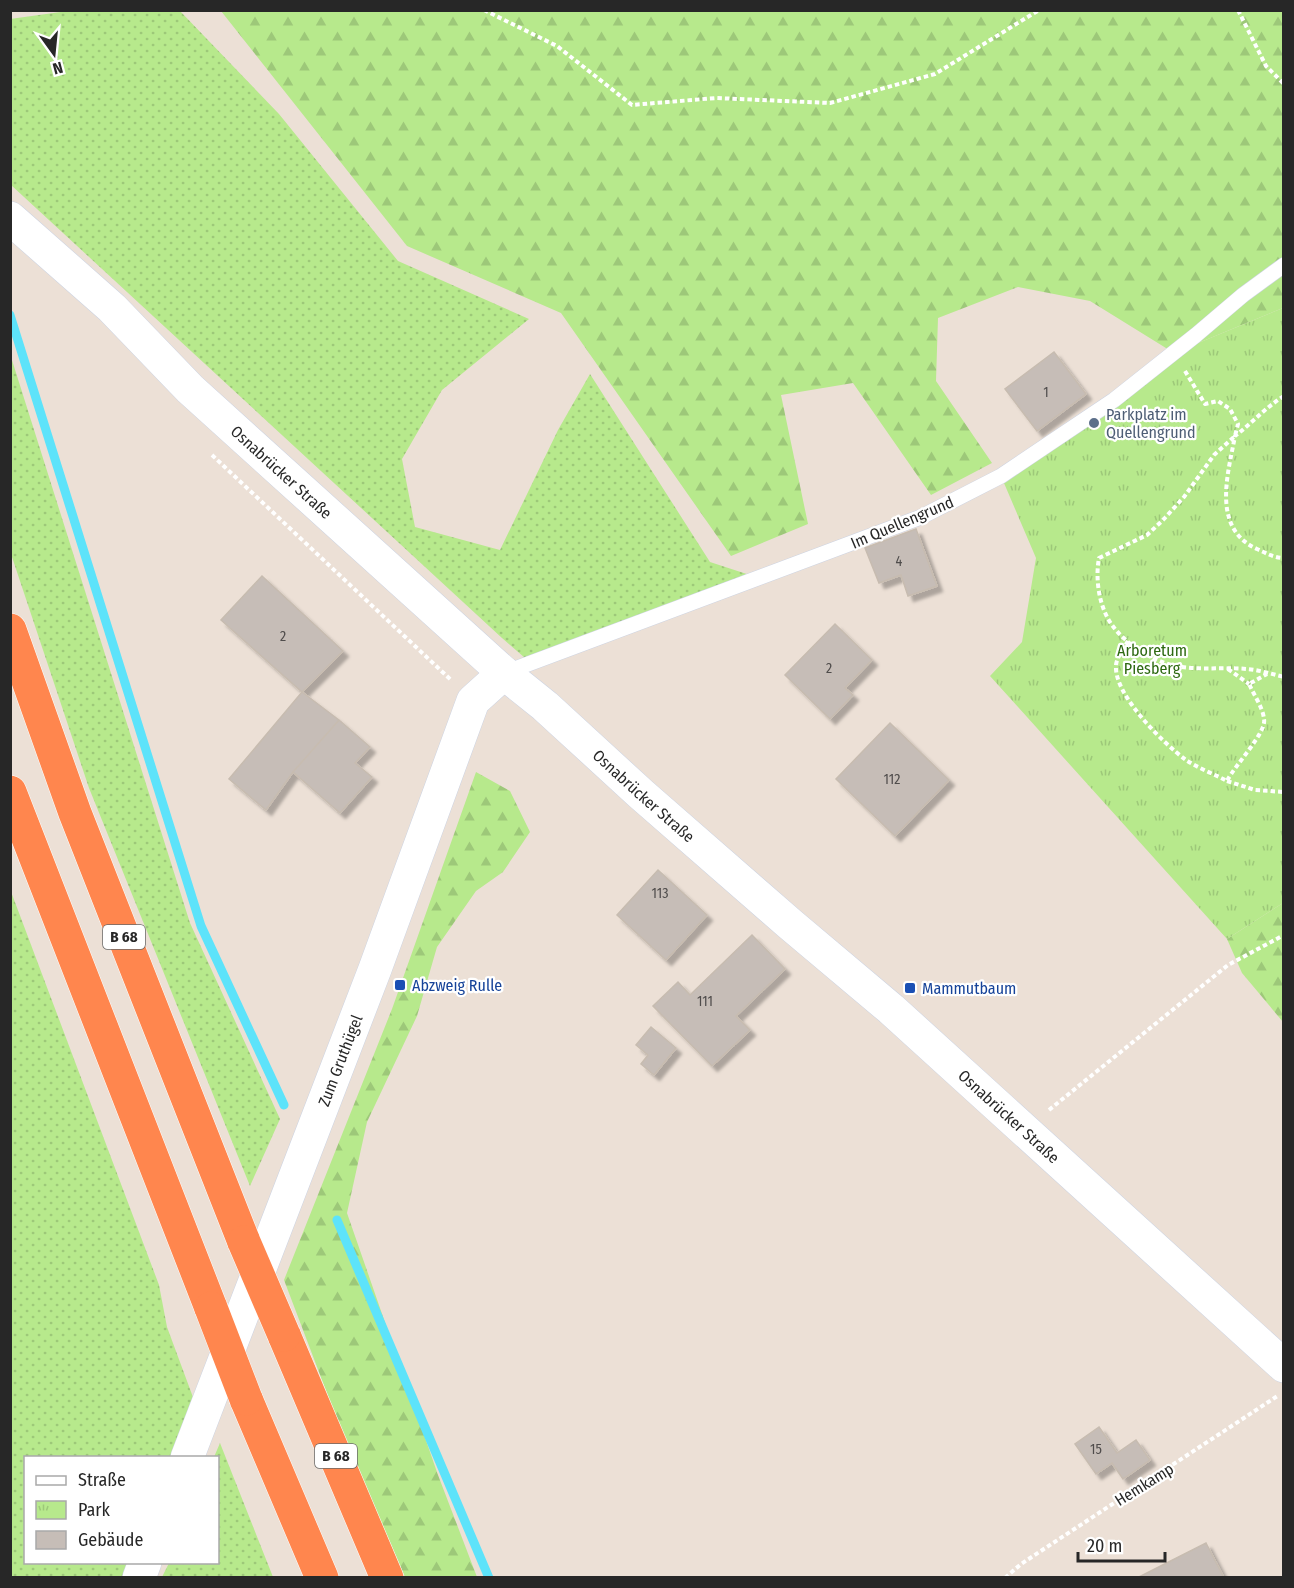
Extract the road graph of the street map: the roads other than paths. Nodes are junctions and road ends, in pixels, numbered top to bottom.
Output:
1 (10, 218) edge
2 (1284, 265) edge
3 (10, 630) edge
4 (504, 673) junction
5 (10, 792) edge
6 (1284, 1366) edge
7 (188, 1456) edge
8 (145, 1564) edge
9 (139, 1578) edge
10 (322, 1578) edge
11 (387, 1578) edge

1 - 4 street, Osnabrücker Straße
2 - 4 lane, Im Quellengrund
3 - 11 highway, B 68, bridge
4 - 6 street, Osnabrücker Straße
4 - 7 street, Zum Gruthügel
5 - 10 highway, bridge
8 - 9 street

